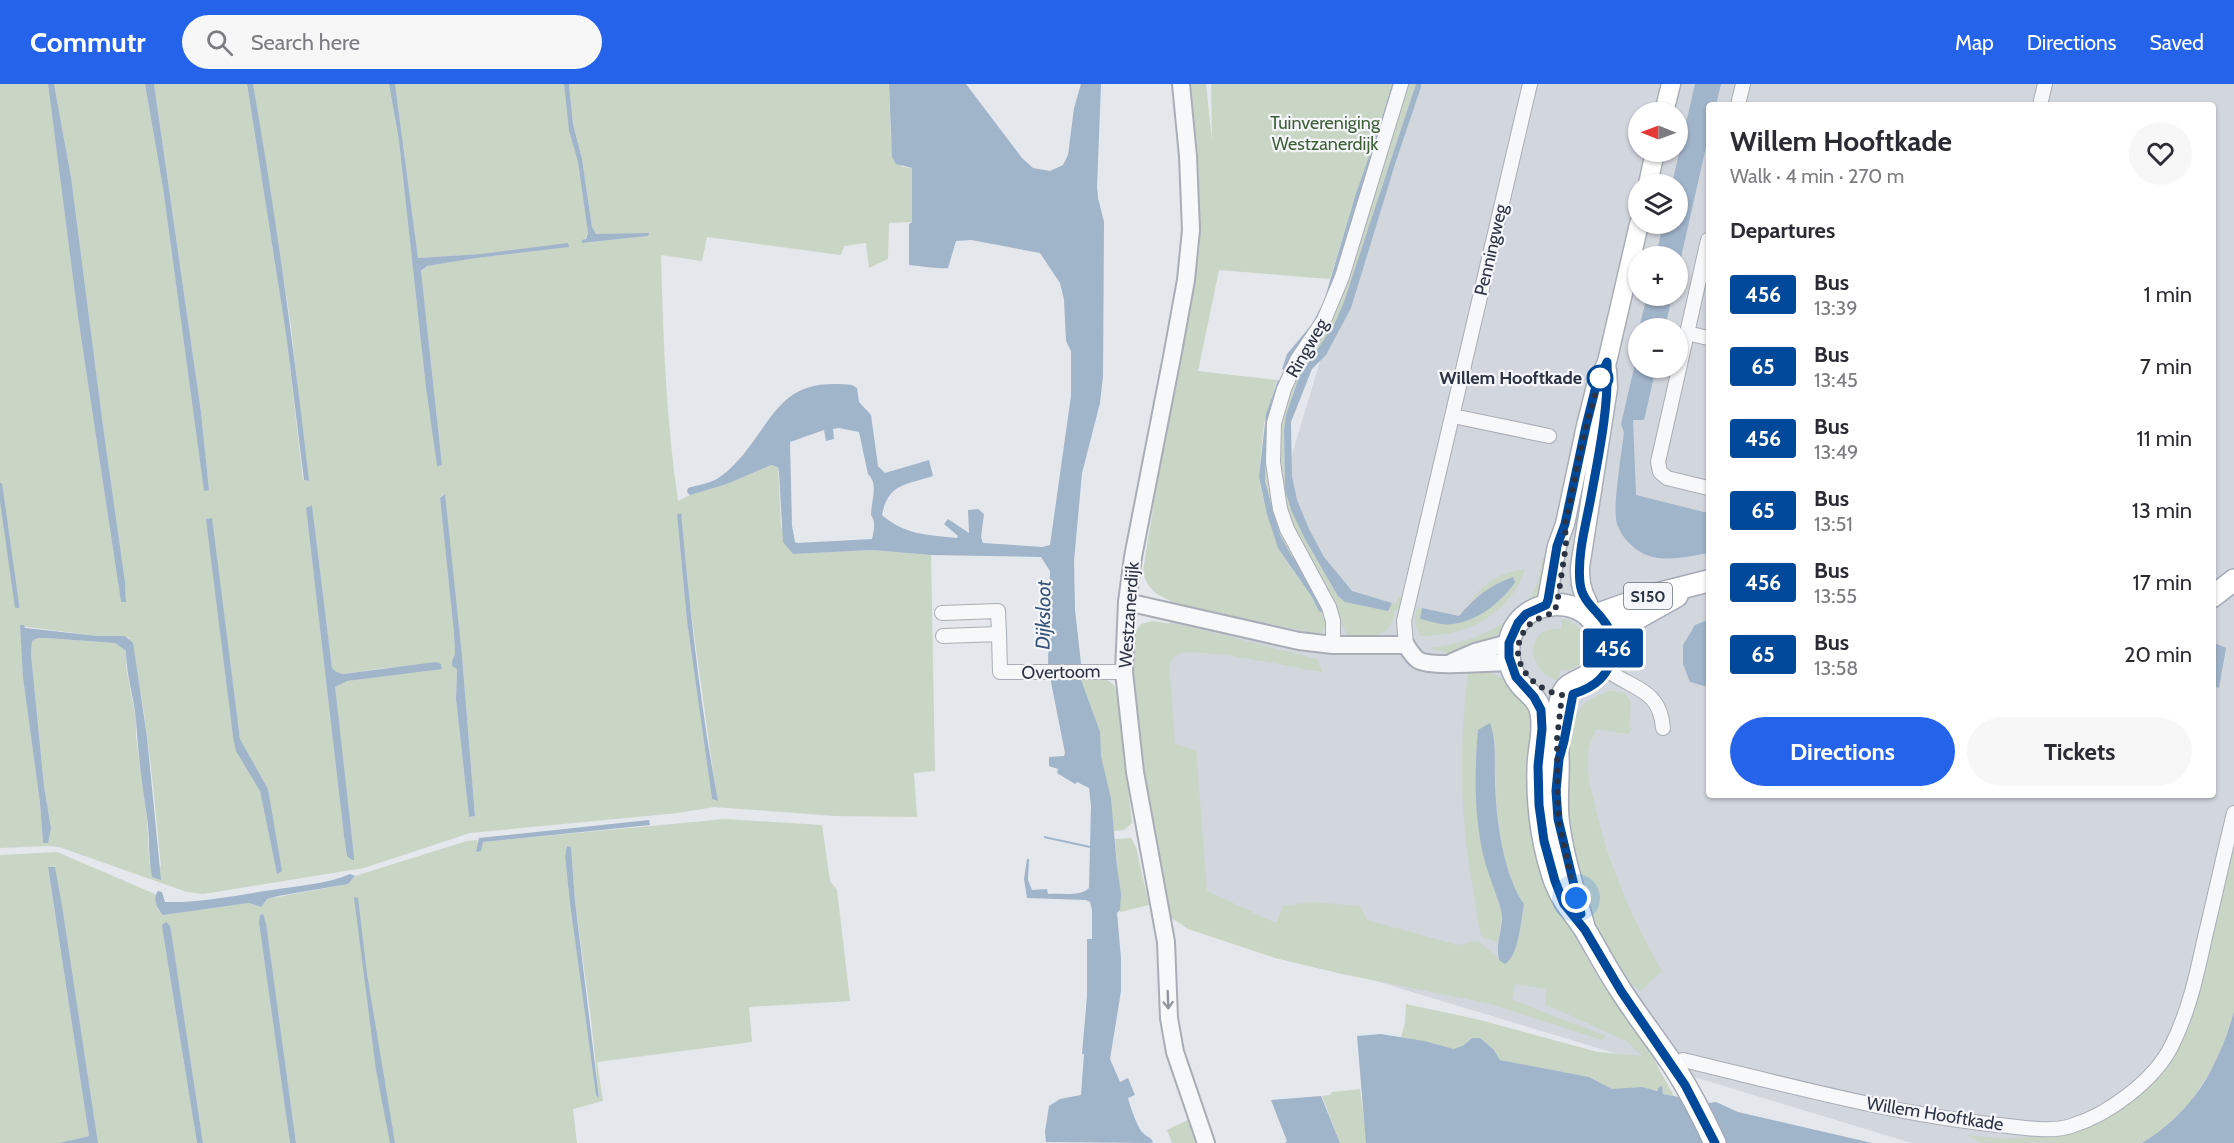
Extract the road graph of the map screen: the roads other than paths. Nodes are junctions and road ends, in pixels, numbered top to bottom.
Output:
1 (1181, 84) edge
2 (1401, 84) edge
3 (1530, 84) edge
4 (1671, 84) edge
5 (1743, 84) edge
6 (2045, 84) edge
7 (1666, 102) edge
8 (1739, 102) edge
9 (2041, 102) edge
10 (1637, 234) edge
11 (1705, 274) edge
12 (1688, 330) edge
13 (1688, 333) edge
14 (1706, 338) edge
15 (1607, 362) junction
16 (1677, 378) edge
17 (1452, 416) junction
18 (1549, 436) dead end
19 (1706, 488) edge
20 (2234, 580) edge
21 (1703, 582) edge
22 (2216, 594) edge
23 (1127, 602) junction
24 (1552, 604) junction
25 (942, 613) dead end
26 (1597, 617) junction
27 (999, 634) junction
28 (943, 636) dead end
29 (1333, 645) junction
30 (1406, 645) junction
31 (1513, 656) junction
32 (1603, 666) junction
33 (1124, 672) junction
34 (1568, 694) junction
35 (1664, 728) dead end
36 (2234, 813) edge
37 (1585, 930) junction
38 (1683, 1060) dead end
39 (1206, 1143) edge
40 (1715, 1143) edge

1 - 23 street, Westzanerdijk
2 - 29 street, Ringweg
3 - 17 street, Penningweg
4 - 7 main road
5 - 8 street
6 - 9 street
10 - 15 main road
11 - 12 street
13 - 14 street
15 - 24 main road
15 - 26 main road
16 - 19 street
17 - 18 street
17 - 30 street, Penningweg
20 - 22 main road
21 - 26 main road, S150
23 - 29 street
23 - 33 street, Westzanerdijk
24 - 26 main road
24 - 31 main road
25 - 27 street, Overtoom
26 - 32 main road
27 - 28 street
27 - 33 street, Overtoom
29 - 30 street
30 - 31 street
31 - 34 main road
31 - 37 main road
32 - 34 main road
32 - 35 street
33 -> 39 street, Westzanerdijk
34 - 37 main road
36 - 38 street, Willem Hooftkade
37 - 40 main road

